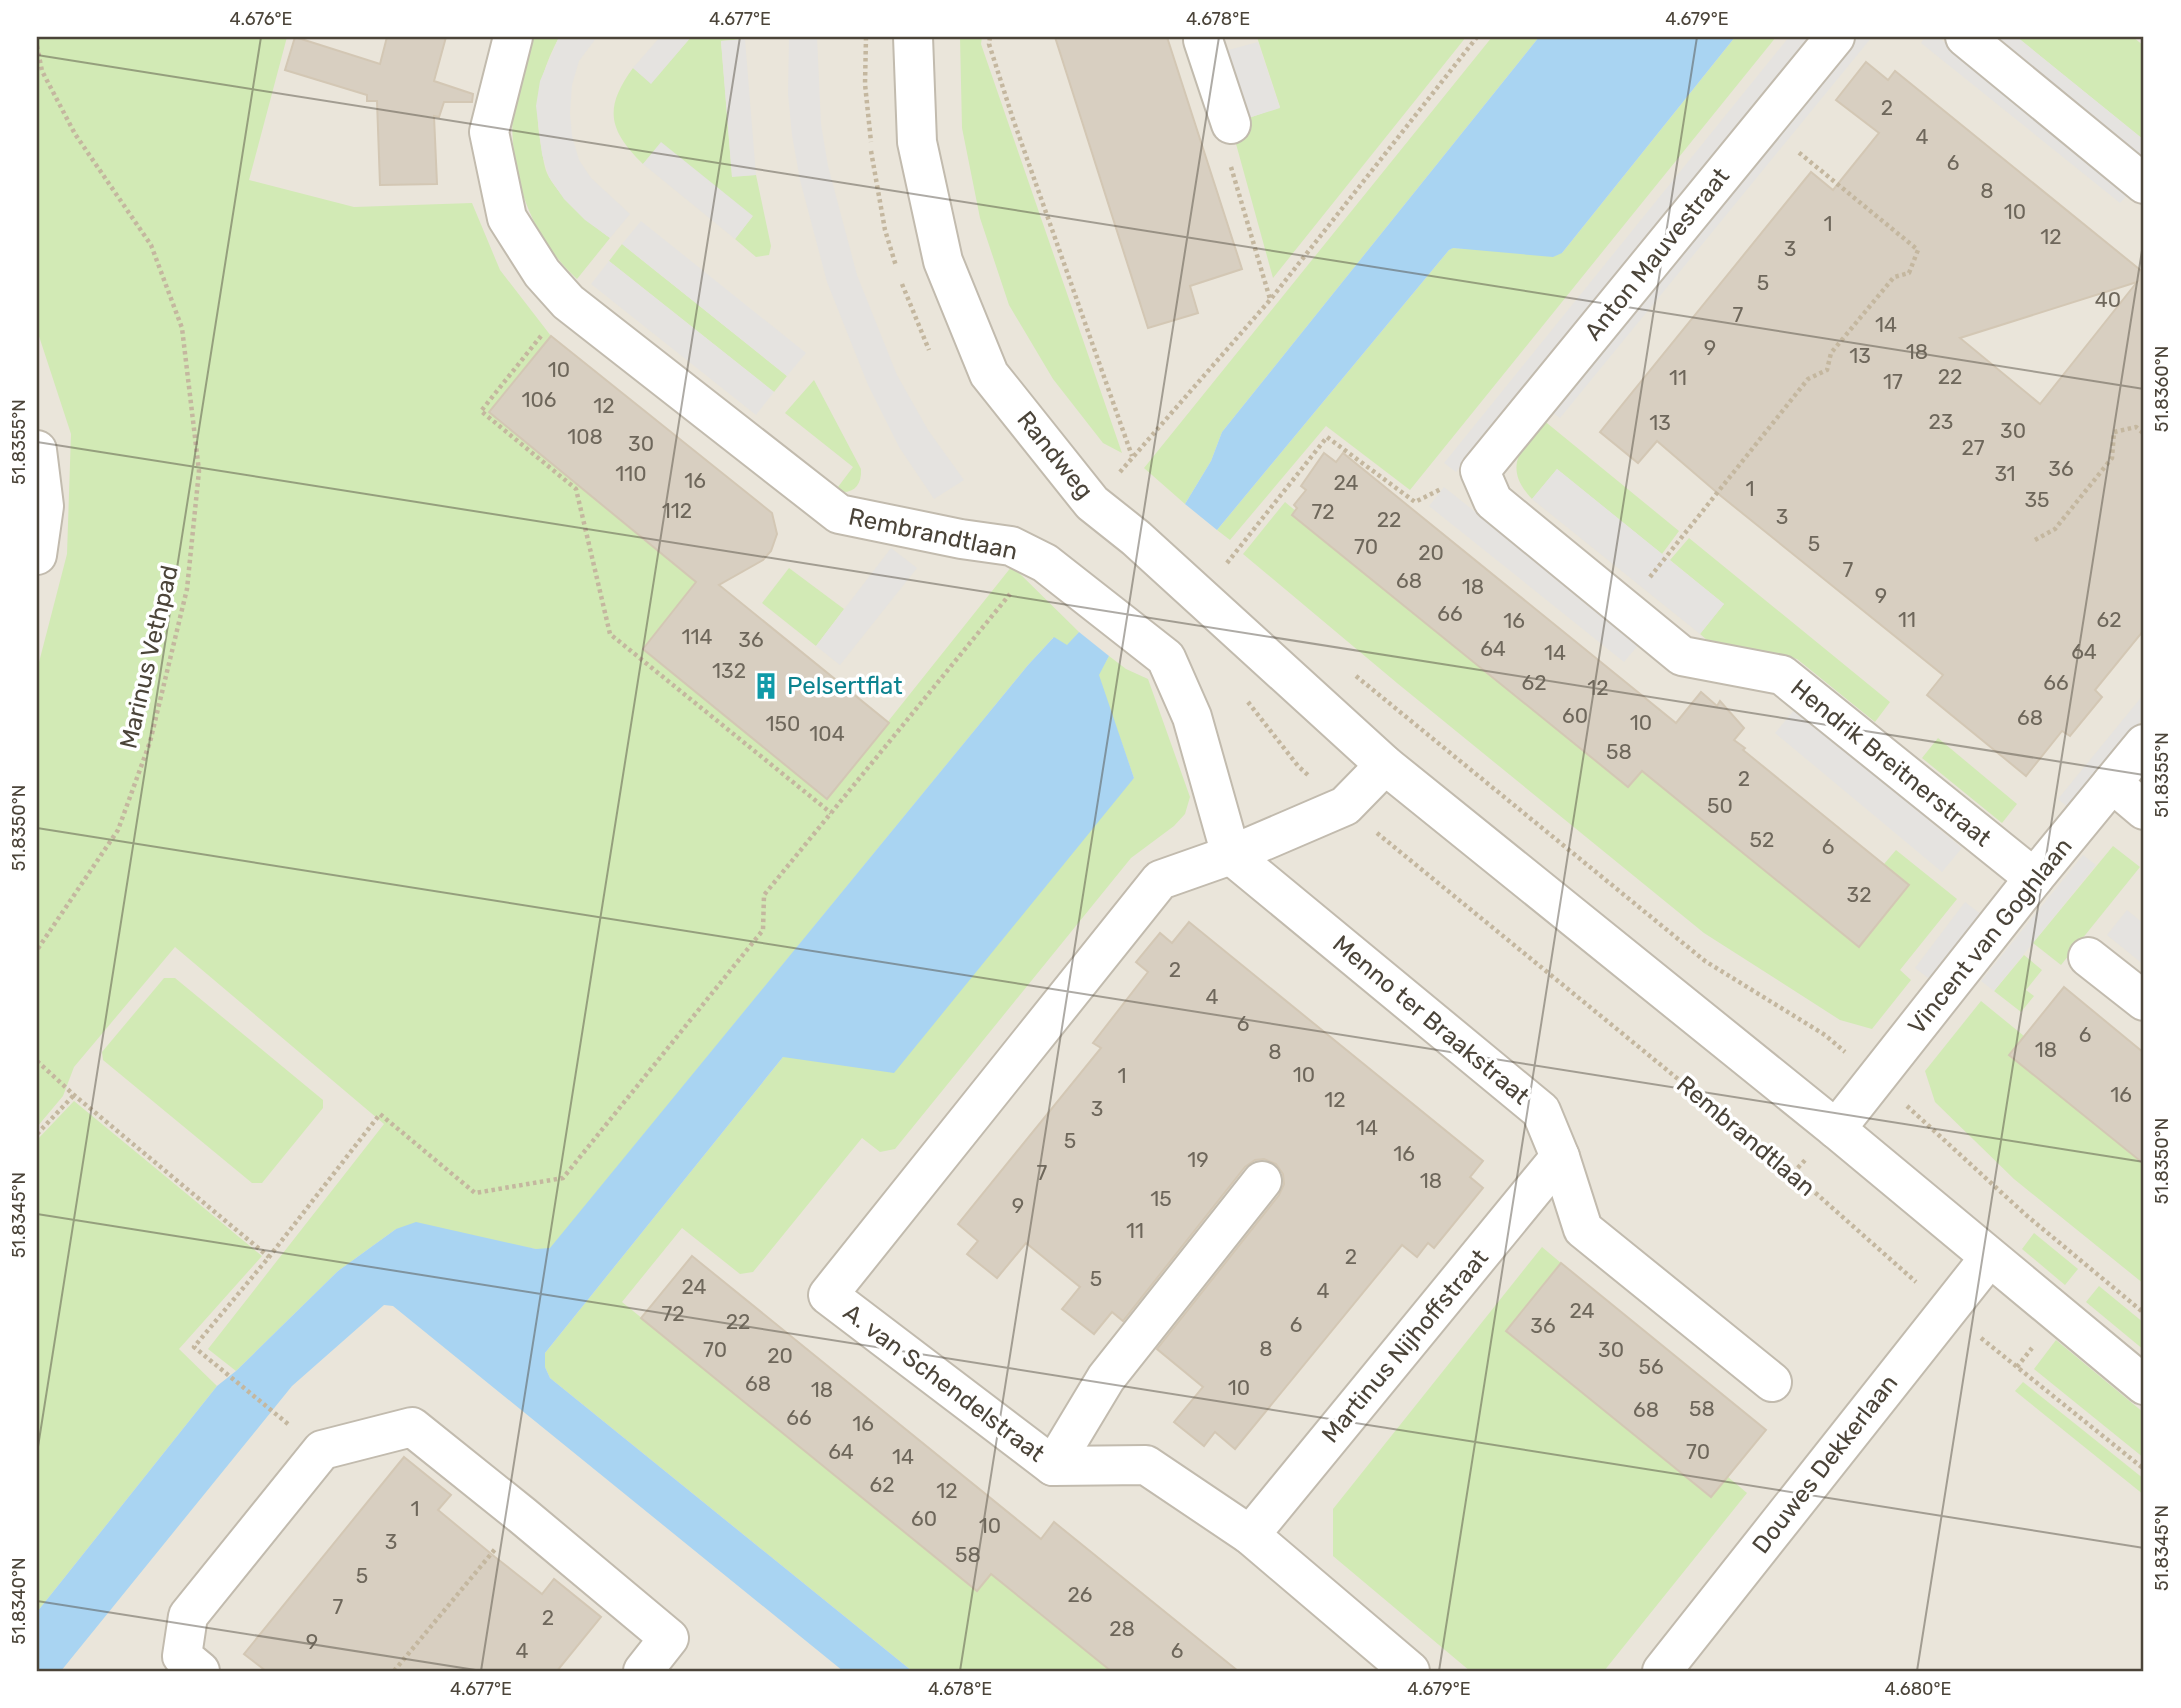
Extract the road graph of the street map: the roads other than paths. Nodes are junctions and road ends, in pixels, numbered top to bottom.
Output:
1 (513, 37) edge
2 (913, 37) edge
3 (1204, 37) edge
4 (1835, 37) edge
5 (1965, 37) edge
6 (1231, 124) road end
7 (2144, 184) edge
8 (37, 450) edge
9 (1480, 471) joint
10 (37, 555) edge
11 (2144, 744) edge
12 (1385, 765) junction
13 (2112, 783) junction
14 (2144, 810) edge
15 (1231, 855) junction
16 (2034, 878) junction
17 (2088, 957) dead end
18 (2144, 1001) edge
19 (1836, 1129) junction
20 (1560, 1157) junction
21 (1262, 1181) dead end
22 (1989, 1258) junction
23 (1772, 1382) dead end
24 (2144, 1385) edge
25 (1053, 1466) junction
26 (1250, 1535) junction
27 (200, 1671) edge
28 (643, 1671) edge
29 (1410, 1671) edge
30 (1662, 1671) edge

1 - 15 street, Rembrandtlaan
2 - 12 street, Randweg
3 - 6 street
4 - 9 street, Anton Mauvestraat
5 - 7 street
8 - 10 street
9 - 16 street, Hendrik Breitnerstraat
11 - 13 street, Vincent van Goghlaan
12 - 15 street
12 - 19 street
13 - 14 street
13 - 16 street, Vincent van Goghlaan
15 - 20 street, Menno ter Braakstraat
15 - 25 street, A. van Schendelstraat
16 - 19 street, Vincent van Goghlaan
17 - 18 street
19 - 22 street
20 - 23 street, Menno ter Braakstraat
20 - 26 street, Martinus Nijhoffstraat
21 - 25 street
22 - 24 street
22 - 30 street, Douwes Dekkerlaan
25 - 26 street, A. van Schendelstraat
26 - 29 street, A. van Schendelstraat
27 - 28 street

